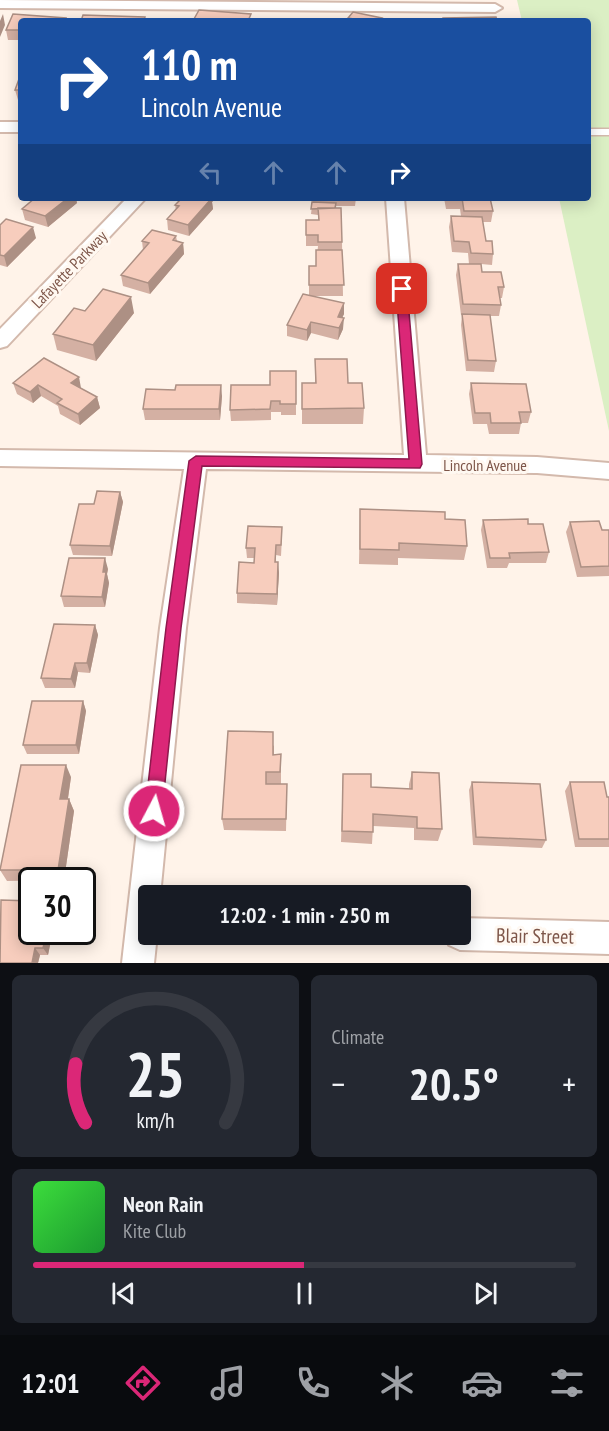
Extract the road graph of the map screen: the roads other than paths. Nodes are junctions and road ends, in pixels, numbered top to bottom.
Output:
1 (325, 3) edge
2 (0, 4) edge
3 (495, 8) dead end
4 (311, 18) edge
5 (0, 127) edge
6 (18, 127) edge
7 (591, 132) edge
8 (609, 132) edge
9 (134, 201) edge
10 (395, 201) edge
11 (0, 341) edge
12 (0, 458) edge
13 (196, 461) junction
14 (416, 464) junction
15 (609, 471) edge
16 (149, 885) edge
17 (471, 934) edge
18 (609, 938) edge
19 (141, 945) edge
20 (138, 963) edge

1 - 2 street
1 - 3 street
1 - 4 street
5 - 6 street
7 - 8 lane
9 - 11 street, Lafayette Parkway
10 - 14 street
12 - 13 street, Lincoln Avenue
13 - 14 street, Lincoln Avenue
13 - 16 street
14 - 15 street, Lincoln Avenue
17 - 18 street, Blair Street
19 - 20 street

